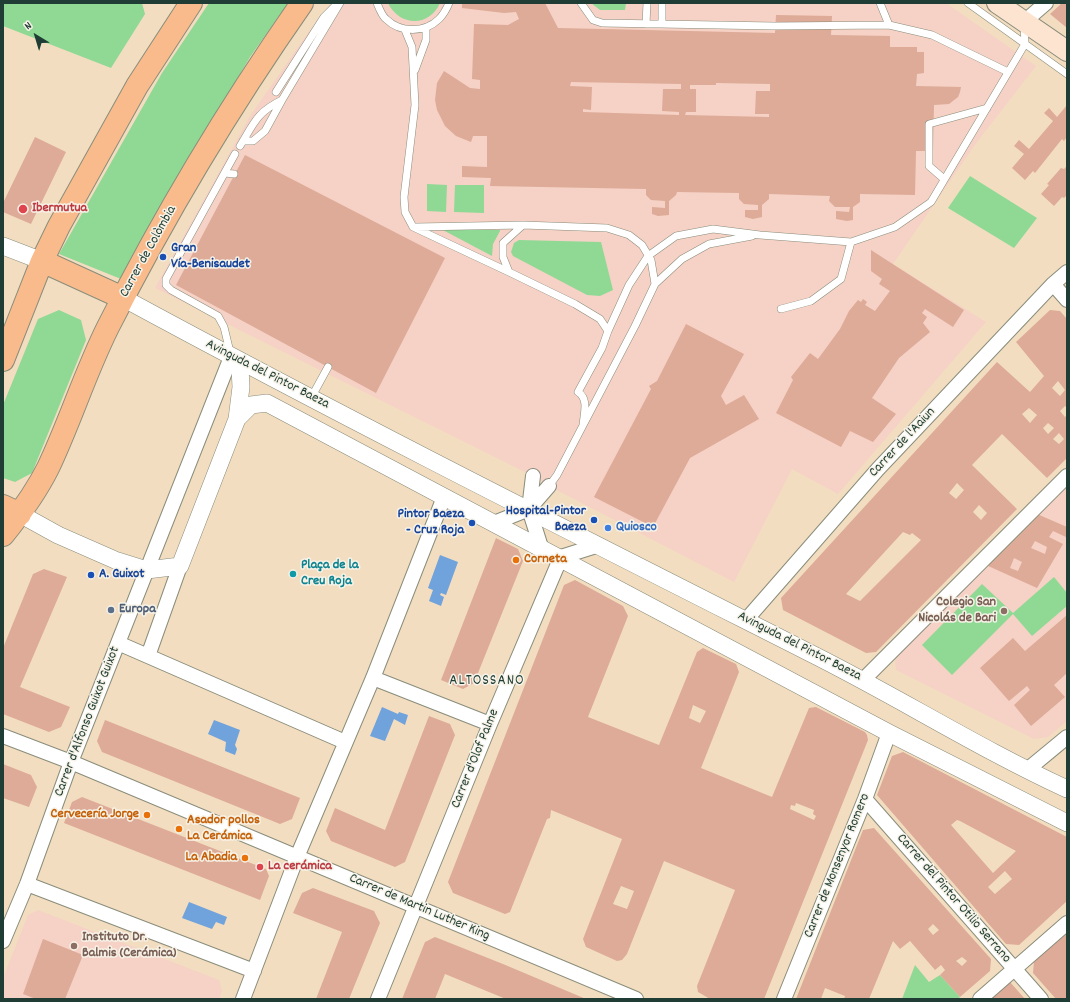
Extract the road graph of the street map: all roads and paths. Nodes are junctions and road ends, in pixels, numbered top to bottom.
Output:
1 (192, 3) edge
2 (302, 3) edge
3 (339, 3) edge
4 (377, 3) edge
5 (449, 3) edge
6 (581, 3) edge
7 (647, 3) edge
8 (662, 3) edge
9 (880, 3) edge
10 (968, 3) edge
11 (997, 3) edge
12 (1046, 3) edge
13 (1024, 22) junction
14 (646, 24) junction
15 (662, 24) junction
16 (889, 25) junction
17 (426, 28) junction
18 (406, 30) junction
19 (1026, 44) junction
20 (1067, 51) edge
21 (1008, 72) junction
22 (413, 74) junction
23 (1067, 74) edge
24 (276, 92) dead end
25 (282, 100) junction
26 (986, 108) junction
27 (235, 154) dead end
28 (225, 173) junction
29 (234, 174) dead end
30 (944, 179) junction
31 (523, 225) junction
32 (413, 227) junction
33 (760, 235) junction
34 (851, 242) junction
35 (3, 246) edge
36 (648, 256) junction
37 (42, 261) junction
38 (509, 272) junction
39 (1067, 272) edge
40 (655, 284) junction
41 (1054, 284) junction
42 (123, 298) junction
43 (1067, 300) edge
44 (781, 310) dead end
45 (608, 332) junction
46 (231, 356) junction
47 (3, 360) edge
48 (328, 366) dead end
49 (311, 398) junction
50 (237, 420) junction
51 (583, 425) junction
52 (533, 476) dead end
53 (1067, 476) edge
54 (549, 486) joint
55 (444, 497) junction
56 (529, 509) junction
57 (12, 510) edge
58 (494, 523) junction
59 (3, 535) edge
60 (600, 545) junction
61 (542, 547) junction
62 (561, 557) junction
63 (180, 566) junction
64 (146, 570) junction
65 (746, 620) junction
66 (118, 643) junction
67 (148, 656) junction
68 (372, 678) junction
69 (863, 680) junction
70 (490, 724) junction
71 (889, 733) junction
72 (3, 736) edge
73 (1067, 737) edge
74 (345, 742) junction
75 (71, 762) junction
76 (1027, 770) junction
77 (1067, 789) edge
78 (865, 799) junction
79 (1067, 823) edge
80 (297, 857) junction
81 (27, 884) junction
82 (417, 907) junction
83 (1067, 923) edge
84 (3, 941) edge
85 (1015, 969) junction
86 (254, 971) junction
87 (243, 999) edge
88 (378, 999) edge
89 (636, 999) edge
90 (784, 999) edge
91 (980, 999) edge
92 (1041, 999) edge

1 - 37 main road
2 - 42 main road, Carrer de Colòmbia
3 - 24 lane
3 - 25 lane
4 - 18 lane
5 - 17 lane
6 - 14 lane
7 - 14 lane
8 - 15 lane
9 - 16 lane
10 - 19 lane
11 - 13 main road
12 - 13 street
13 - 19 lane
13 - 20 main road
14 - 15 lane
15 - 16 lane
16 - 21 lane
17 - 18 lane
17 - 22 lane
18 - 22 lane
19 - 21 lane
19 - 23 lane
21 - 26 lane
22 - 32 lane
25 - 25 lane
26 - 30 lane
26 - 30 lane
27 - 28 lane
28 - 29 lane
28 - 46 lane
30 - 34 lane
31 - 32 lane
31 - 36 lane
31 - 38 lane
32 - 38 lane
33 - 34 lane
33 - 36 lane
33 - 40 lane
34 - 44 lane
35 - 37 street, Avinguda del Pintor Baeza
36 - 40 lane
36 - 45 lane
37 - 42 main road, Avinguda del Pintor Baeza
37 - 47 main road
38 - 45 lane
39 - 41 street, Carrer de l'Aaiun
40 - 51 lane
41 - 43 street
41 - 65 street, Carrer de l'Aaiun
42 - 46 street, Avinguda del Pintor Baeza
42 - 57 main road, Carrer de Colòmbia
45 - 51 lane
46 - 49 street, Avinguda del Pintor Baeza
46 - 50 street
46 - 64 street, Carrer d'Alfonso Guixot Guixot
48 - 49 lane
49 - 56 street, Avinguda del Pintor Baeza
50 - 55 street, Avinguda del Pintor Baeza
50 - 63 street
51 - 54 lane
52 - 56 street
53 - 69 street
54 - 56 street
55 - 58 street, Avinguda del Pintor Baeza
55 - 68 street
56 - 58 street
56 - 60 street, Avinguda del Pintor Baeza
56 - 61 street
57 - 59 main road, Carrer de Colòmbia
57 - 64 street
58 - 61 street, Avinguda del Pintor Baeza
60 - 62 street
60 - 65 street, Avinguda del Pintor Baeza
61 - 62 street, Avinguda del Pintor Baeza
62 - 70 street, Carrer d'Olof Palme
62 - 71 street, Avinguda del Pintor Baeza
63 - 64 street
63 - 67 street
64 - 66 street, Carrer d'Alfonso Guixot Guixot
65 - 69 street, Avinguda del Pintor Baeza
66 - 67 street
66 - 75 street, Carrer d'Alfonso Guixot Guixot
67 - 74 street
68 - 70 street
68 - 74 street
69 - 76 street, Avinguda del Pintor Baeza
70 - 82 street, Carrer d'Olof Palme
71 - 78 street, Carrer de Monsenyor Romero
71 - 79 street, Avinguda del Pintor Baeza
72 - 75 street, Carrer de Martin Luther King
73 - 76 street
74 - 80 street
75 - 80 street, Carrer de Martin Luther King
75 - 81 street, Carrer d'Alfonso Guixot Guixot
76 - 77 street, Avinguda del Pintor Baeza
78 - 85 street, Carrer del Pintor Otilio Serrano
78 - 90 street, Carrer de Monsenyor Romero
80 - 82 street, Carrer de Martin Luther King
80 - 86 street
81 - 84 street, Carrer d'Alfonso Guixot Guixot
81 - 86 street
82 - 88 street, Carrer d'Olof Palme
82 - 89 street, Carrer de Martin Luther King
83 - 85 street
85 - 91 street
85 - 92 street, Carrer del Pintor Otilio Serrano
86 - 87 street

